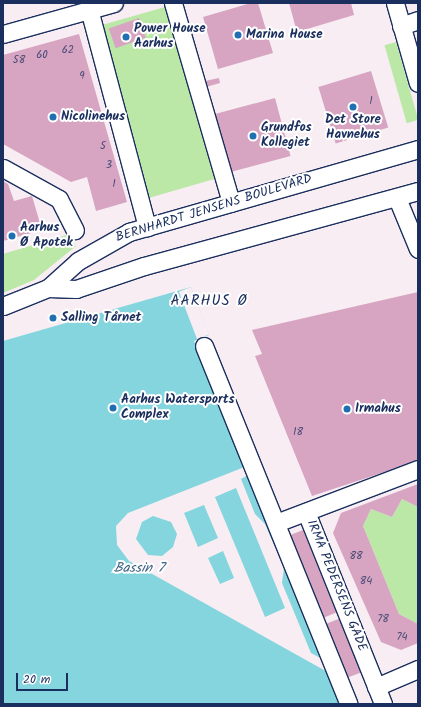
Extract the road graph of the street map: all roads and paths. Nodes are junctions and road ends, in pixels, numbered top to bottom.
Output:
1 (114, 3) edge
2 (173, 3) edge
3 (395, 3) edge
4 (89, 9) junction
5 (418, 20) edge
6 (402, 26) junction
7 (3, 34) edge
8 (418, 83) edge
9 (418, 149) edge
10 (3, 168) edge
11 (418, 191) edge
12 (396, 198) junction
13 (232, 203) junction
14 (147, 227) junction
15 (75, 230) dead end
16 (418, 249) edge
17 (48, 288) junction
18 (3, 306) edge
19 (204, 346) dead end
20 (418, 469) edge
21 (306, 512) junction
22 (276, 523) junction
23 (418, 669) edge
24 (376, 687) junction
25 (349, 704) edge
26 (383, 704) edge

1 - 4 street
2 - 13 street
3 - 6 street
4 - 7 street
4 - 14 street
5 - 6 street
6 - 8 street
9 - 13 street, BERNHARDT JENSENS BOULEVARD
10 - 15 street
11 - 12 street
12 - 16 street
12 - 17 street
13 - 14 street, BERNHARDT JENSENS BOULEVARD
14 - 17 street, BERNHARDT JENSENS BOULEVARD
17 - 18 street, BERNHARDT JENSENS BOULEVARD
19 - 22 street
20 - 21 street, IRMA PEDERSENS GADE
21 - 22 street
21 - 24 street, IRMA PEDERSENS GADE
22 - 25 street
23 - 24 street
24 - 26 street, IRMA PEDERSENS GADE

